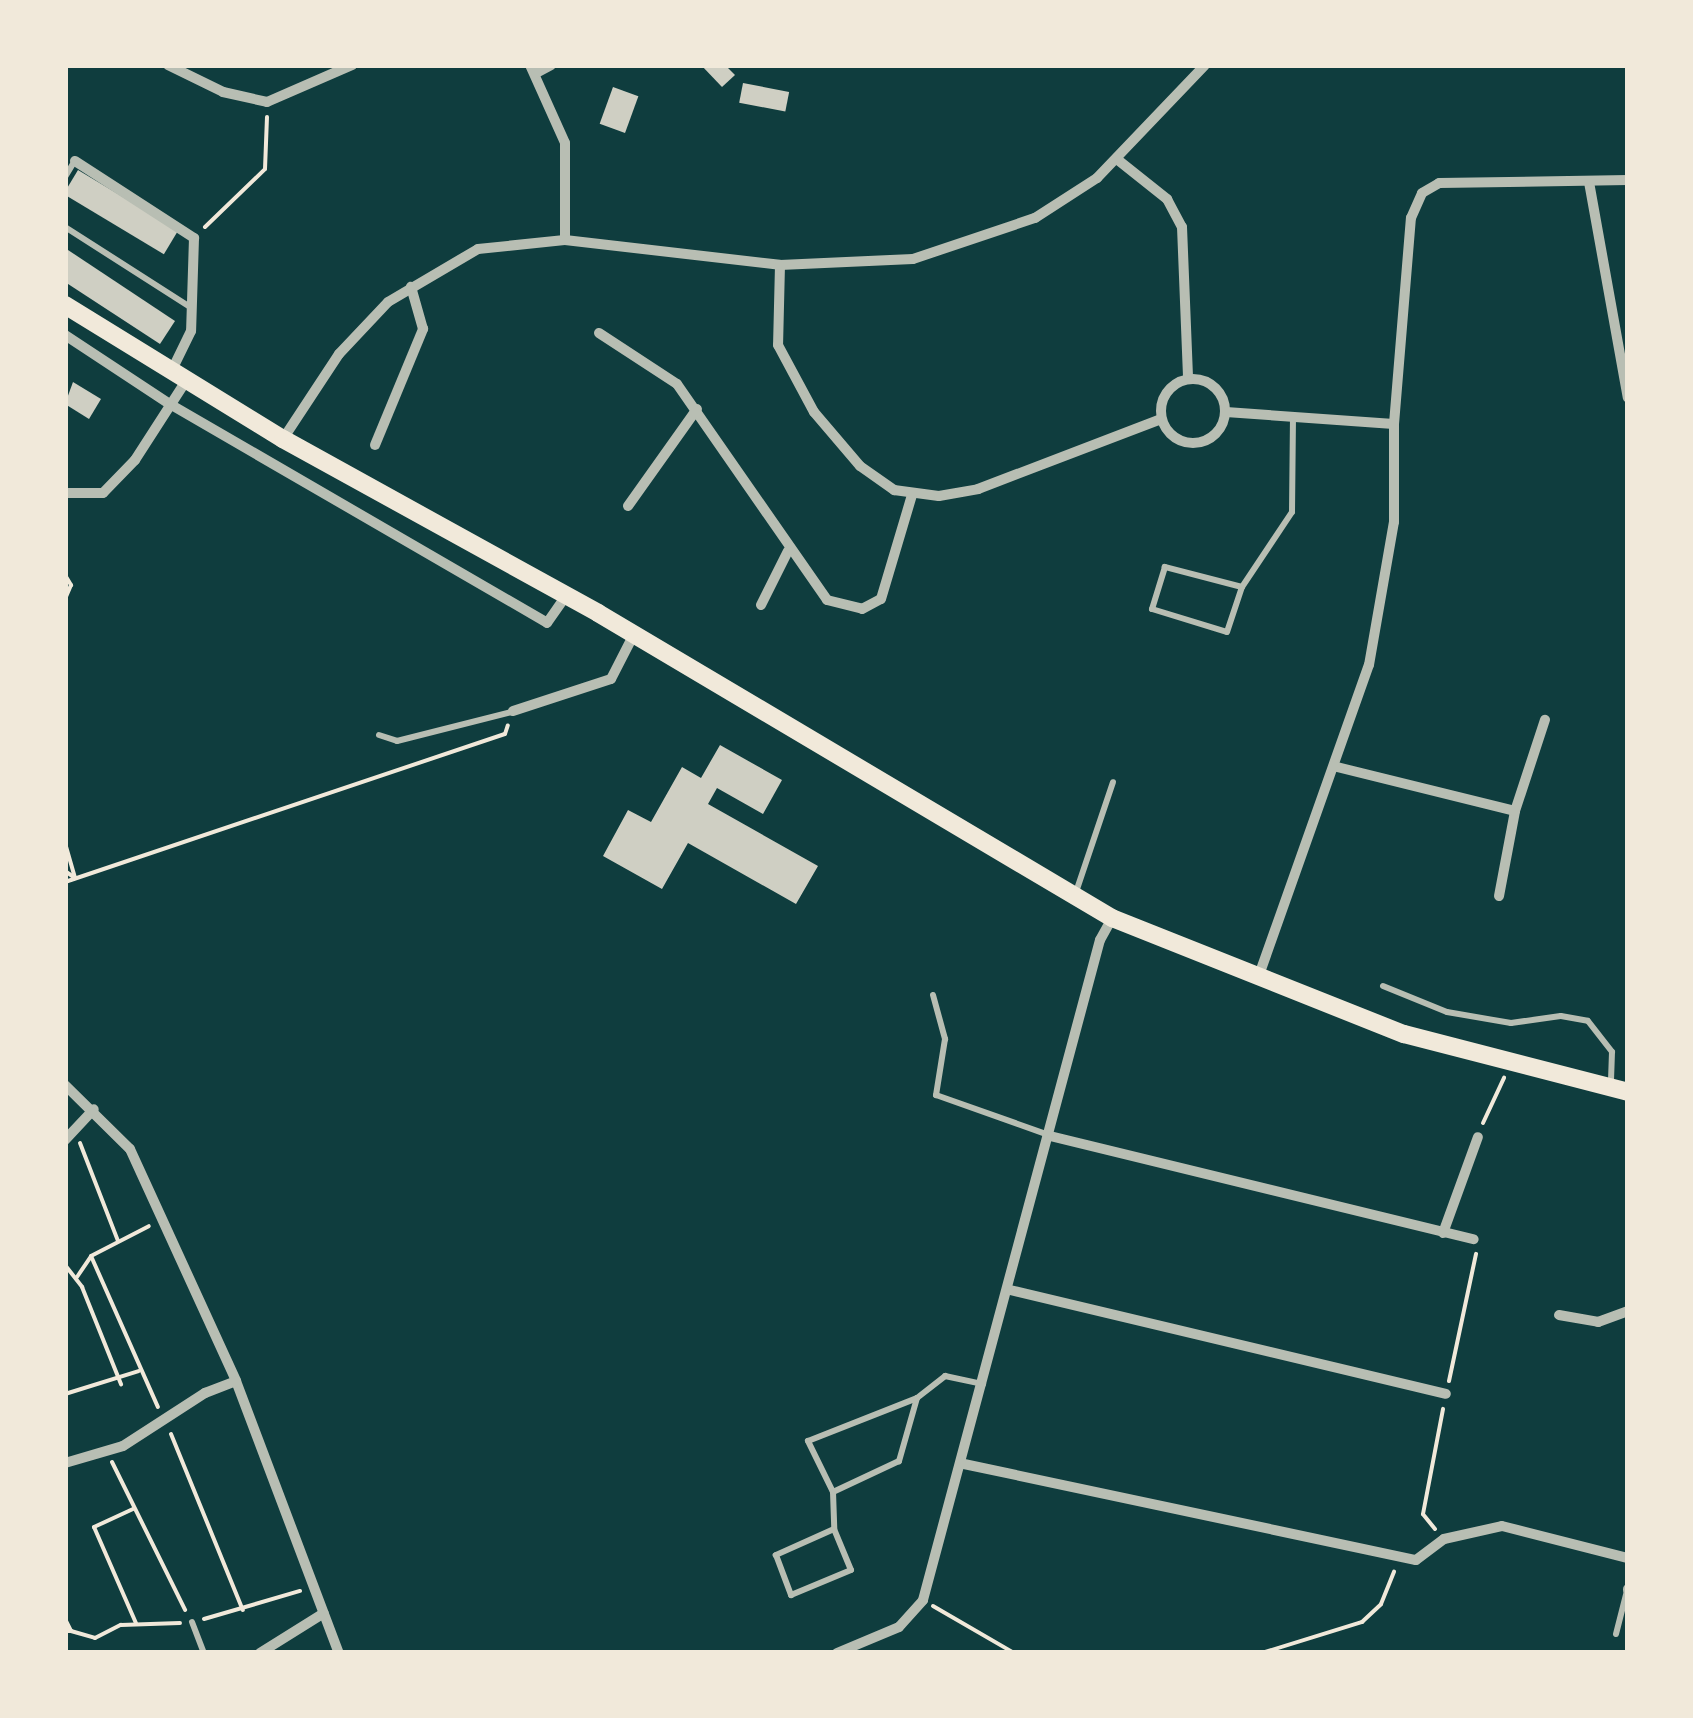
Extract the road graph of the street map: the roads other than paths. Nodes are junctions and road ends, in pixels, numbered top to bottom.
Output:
1 (168, 65) edge
2 (352, 65) edge
3 (552, 65) edge
4 (1205, 65) edge
5 (533, 69) edge
6 (75, 160) joint
7 (1118, 160) junction
8 (65, 177) edge
9 (1628, 180) edge
10 (1589, 182) junction
11 (65, 227) edge
12 (565, 240) junction
13 (780, 265) junction
14 (411, 287) junction
15 (65, 306) edge
16 (193, 309) junction
17 (599, 334) dead end
18 (65, 335) edge
19 (1188, 376) junction
20 (178, 377) junction
21 (1628, 398) edge
22 (168, 403) junction
23 (697, 409) junction
24 (1226, 412) junction
25 (1159, 420) junction
26 (1292, 421) junction
27 (1394, 424) junction
28 (283, 440) junction
29 (375, 445) dead end
30 (65, 492) edge
31 (912, 495) junction
32 (628, 506) dead end
33 (788, 551) junction
34 (1242, 587) junction
35 (566, 596) junction
36 (761, 605) dead end
37 (634, 634) junction
38 (513, 712) joint
39 (1545, 720) dead end
40 (378, 735) dead end
41 (1337, 767) junction
42 (1113, 782) dead end
43 (1515, 810) junction
44 (1074, 896) junction
45 (1499, 896) dead end
46 (1112, 918) junction
47 (1257, 980) junction
48 (1383, 986) dead end
49 (934, 995) dead end
50 (65, 1085) edge
51 (1619, 1090) edge
52 (94, 1109) junction
53 (1050, 1136) junction
54 (1478, 1137) road end
55 (65, 1140) edge
56 (1444, 1233) junction
57 (1474, 1239) dead end
58 (1010, 1290) junction
59 (1628, 1311) edge
60 (1559, 1315) dead end
61 (236, 1381) junction
62 (985, 1385) junction
63 (1446, 1394) dead end
64 (917, 1398) junction
65 (65, 1462) edge
66 (964, 1464) junction
67 (833, 1492) junction
68 (834, 1529) junction
69 (1628, 1558) edge
70 (1628, 1589) edge
71 (324, 1613) junction
72 (192, 1622) road end
73 (1616, 1634) dead end
74 (204, 1653) edge
75 (260, 1653) edge
76 (339, 1653) edge
77 (837, 1653) edge

1 - 2 street
3 - 5 street
4 - 7 street
5 - 12 street
6 - 8 lane
6 - 16 street
7 - 13 street
7 - 19 street
9 - 10 street
10 - 21 street
10 - 27 street
11 - 16 lane
12 - 13 street
12 - 14 street
13 - 31 street
14 - 28 street
14 - 29 street
15 - 20 main road
16 - 20 street
17 - 23 street
18 - 22 street
19 - 24 street
19 - 25 street
20 - 22 street
20 - 28 main road
22 - 30 street
22 - 35 street
23 - 32 street
23 - 33 street
24 - 25 street
24 - 26 street
25 - 31 street
26 - 27 street
26 - 34 lane
27 - 41 street
28 - 35 main road
31 - 33 street
33 - 36 street
34 - 34 lane
35 - 37 main road
37 - 38 street
37 - 44 main road
38 - 40 lane
39 - 43 street
41 - 43 street
41 - 47 street
42 - 44 lane
43 - 45 street
44 - 46 main road
46 - 47 main road
46 - 53 street
47 - 51 main road
48 - 51 lane
49 - 53 lane
50 - 52 street
52 - 55 street
52 - 61 street
53 - 56 street
53 - 58 street
54 - 56 street
56 - 57 street
58 - 62 street
58 - 63 street
59 - 60 street
61 - 65 street
61 - 71 street
62 - 64 lane
62 - 66 street
64 - 67 lane
64 - 67 lane
66 - 69 street
66 - 77 street
67 - 68 lane
68 - 68 lane
70 - 73 lane
71 - 75 street
71 - 76 street
72 - 74 lane

